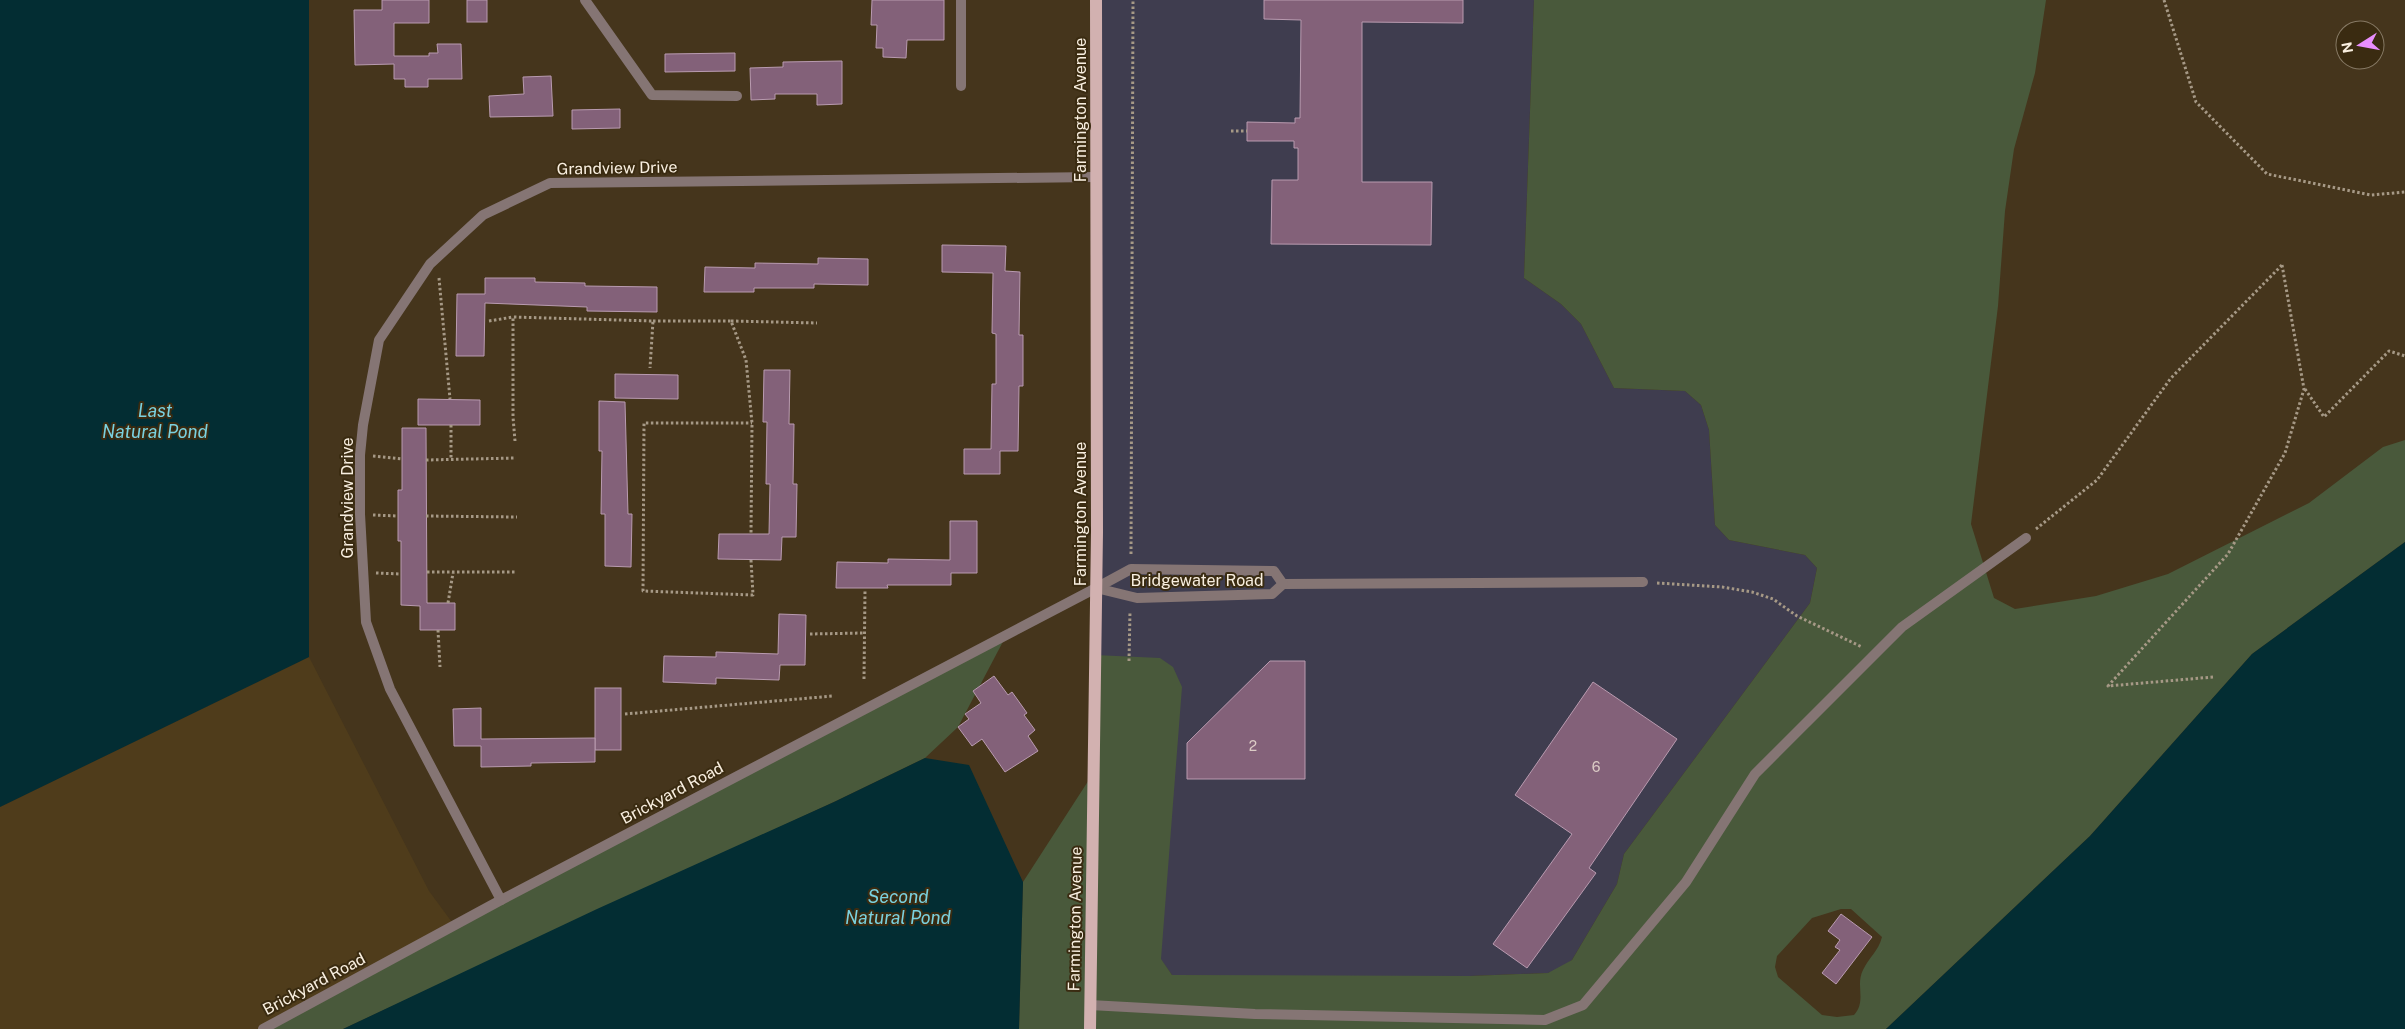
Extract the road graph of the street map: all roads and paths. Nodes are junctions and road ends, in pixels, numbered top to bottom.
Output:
1 (585, 0) edge
2 (962, 0) edge
3 (1096, 0) edge
4 (1134, 0) edge
5 (2164, 0) edge
6 (961, 86) dead end
7 (737, 96) dead end
8 (1247, 131) dead end
9 (1231, 132) dead end
10 (1096, 177) junction
11 (2405, 192) edge
12 (437, 258) junction
13 (513, 317) junction
14 (489, 321) dead end
15 (653, 321) junction
16 (731, 321) junction
17 (817, 322) dead end
18 (2405, 356) edge
19 (650, 368) dead end
20 (2304, 389) junction
21 (450, 400) dead end
22 (752, 423) junction
23 (451, 425) dead end
24 (515, 441) dead end
25 (360, 455) junction
26 (516, 458) dead end
27 (402, 459) dead end
28 (451, 459) junction
29 (426, 460) dead end
30 (360, 514) junction
31 (398, 516) dead end
32 (426, 516) dead end
33 (517, 517) dead end
34 (751, 534) dead end
35 (2026, 538) joint
36 (1131, 551) dead end
37 (751, 560) dead end
38 (427, 572) dead end
39 (518, 572) dead end
40 (363, 573) junction
41 (453, 573) junction
42 (401, 574) dead end
43 (1643, 582) joint
44 (1283, 584) junction
45 (1096, 588) junction
46 (865, 590) dead end
47 (448, 603) dead end
48 (1130, 614) dead end
49 (438, 630) dead end
50 (864, 633) junction
51 (810, 634) dead end
52 (1876, 653) junction
53 (1129, 661) dead end
54 (440, 667) dead end
55 (2213, 677) dead end
56 (864, 679) dead end
57 (833, 696) dead end
58 (625, 714) dead end
59 (502, 900) junction
60 (1090, 1005) junction
61 (263, 1029) edge
62 (1090, 1029) edge

1 - 7 street
2 - 6 street
3 - 10 main road, Farmington Avenue
4 - 36 path
5 - 11 path
8 - 9 path
10 - 12 street, Grandview Drive
10 - 45 main road, Farmington Avenue
12 - 21 path
12 - 25 street, Grandview Drive
13 - 14 path
13 - 15 path
13 - 24 path
15 - 16 path
15 - 19 path
16 - 17 path
16 - 22 path
18 - 20 path
20 - 35 path
20 - 55 path
22 - 34 path
22 - 37 path
23 - 28 path
25 - 27 path
25 - 30 street, Grandview Drive
26 - 28 path
28 - 29 path
30 - 31 path
30 - 40 street, Grandview Drive
32 - 33 path
35 - 52 street
38 - 41 path
39 - 41 path
40 - 42 path
40 - 59 street, Grandview Drive
41 - 47 path
43 - 44 street, Bridgewater Road
43 - 52 path
44 - 45 street, Bridgewater Road
44 - 45 street, Bridgewater Road
45 - 59 street, Brickyard Road
45 - 60 main road, Farmington Avenue
46 - 50 path
48 - 53 path
49 - 54 path
50 - 51 path
50 - 56 path
52 - 60 street
57 - 58 path
59 - 61 street, Brickyard Road
60 - 62 main road, Farmington Avenue

